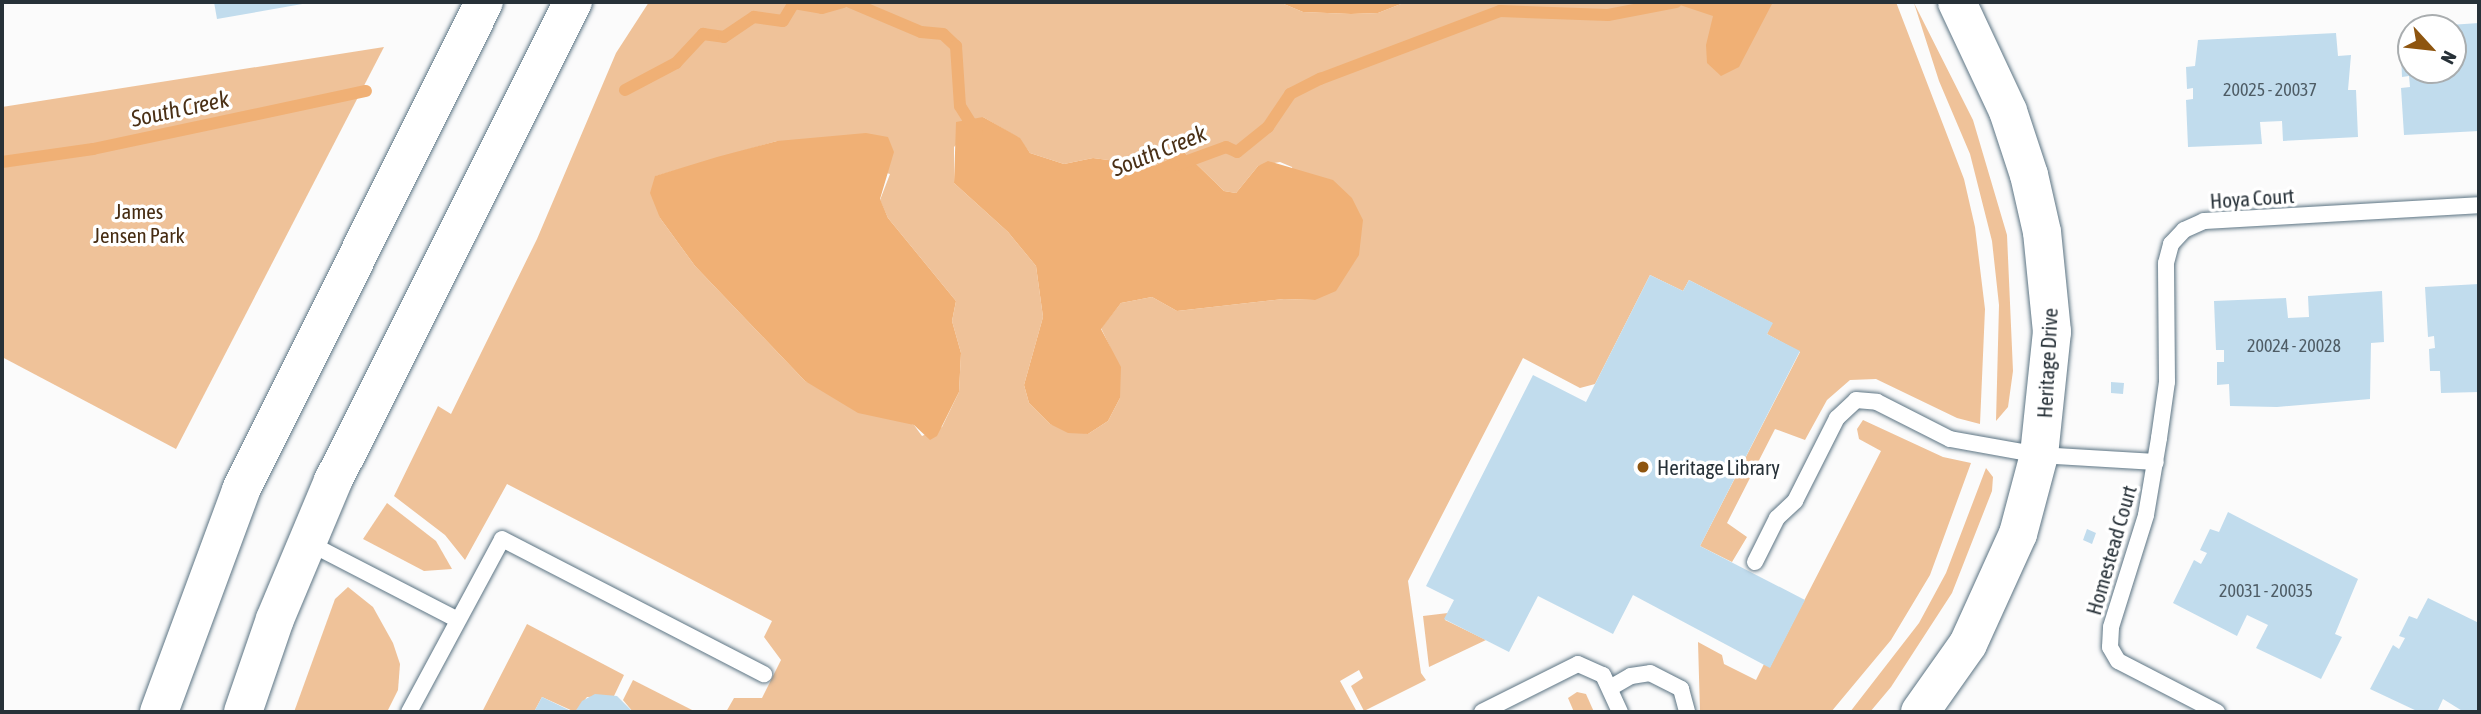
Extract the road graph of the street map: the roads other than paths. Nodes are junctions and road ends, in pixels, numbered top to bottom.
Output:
1 (484, 2) edge
2 (573, 2) edge
3 (1957, 2) edge
4 (2479, 205) edge
5 (2039, 455) junction
6 (2156, 462) junction
7 (307, 542) junction
8 (1755, 562) dead end
9 (456, 619) junction
10 (764, 674) dead end
11 (1610, 688) junction
12 (159, 712) edge
13 (243, 712) edge
14 (409, 712) edge
15 (1482, 712) edge
16 (1620, 712) edge
17 (1687, 712) edge
18 (1920, 712) edge
19 (2217, 712) edge

1 - 12 main road
2 - 7 main road
3 - 5 main road, Heritage Drive
4 - 6 lane, Hoya Court
5 - 6 lane
5 - 8 lane
5 - 18 main road, Heritage Drive
6 - 19 lane, Homestead Court
7 - 9 lane
7 - 13 main road
9 - 10 lane
9 - 14 lane
11 - 15 lane
11 - 16 lane
11 - 17 lane

